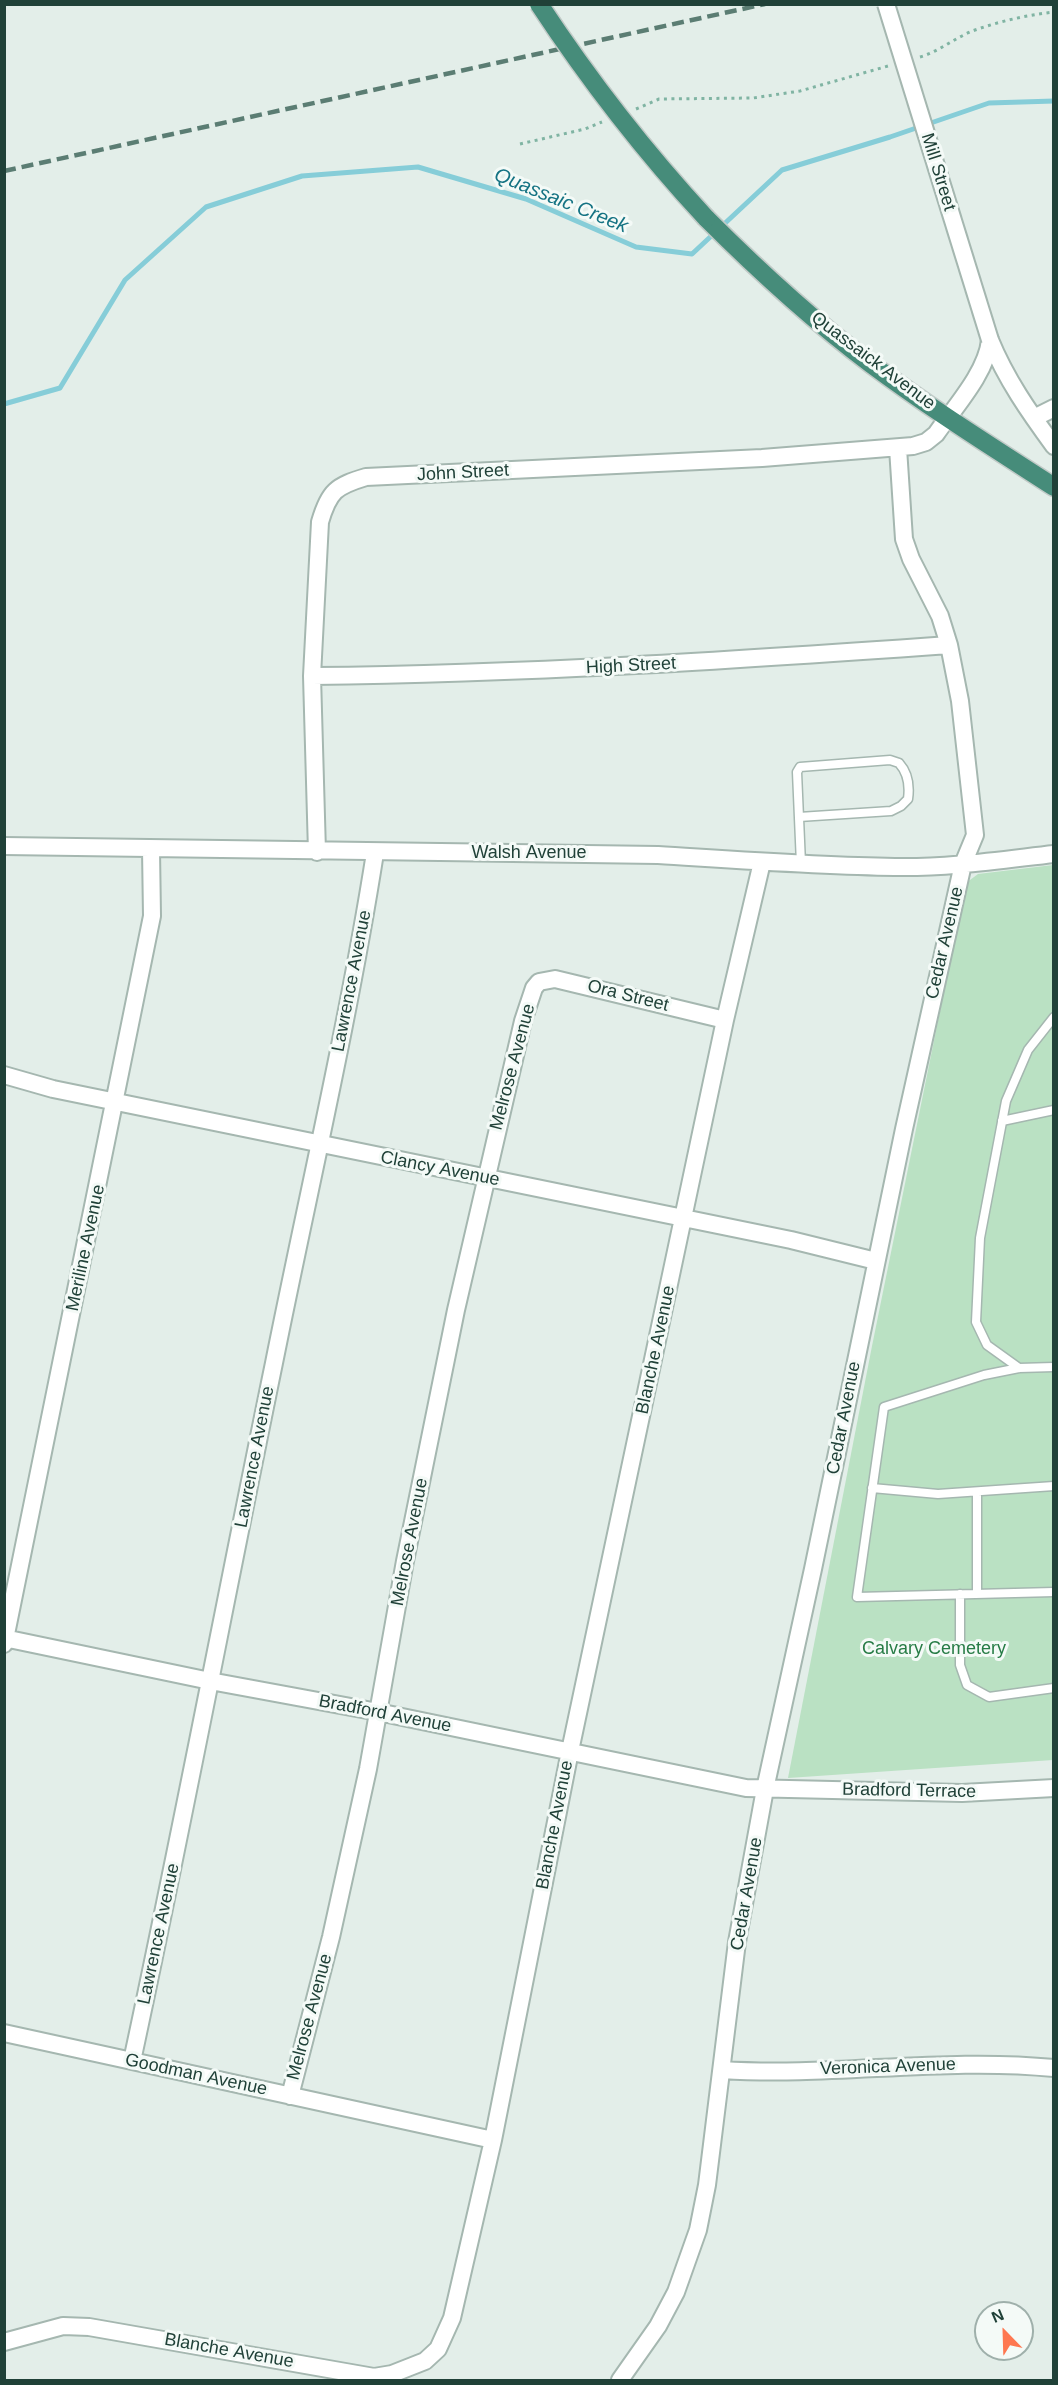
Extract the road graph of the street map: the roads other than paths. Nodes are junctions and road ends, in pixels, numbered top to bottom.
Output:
1 (539, 4) edge
2 (886, 4) edge
3 (990, 340) junction
4 (1053, 408) edge
5 (947, 417) junction
6 (1034, 418) junction
7 (1053, 446) edge
8 (898, 448) junction
9 (1053, 487) edge
10 (949, 645) junction
11 (312, 676) junction
12 (799, 817) junction
13 (4, 846) edge
14 (151, 850) junction
15 (316, 852) junction
16 (375, 853) junction
17 (1053, 854) edge
18 (762, 862) junction
19 (801, 864) junction
20 (963, 864) junction
21 (534, 988) joint
22 (1053, 1017) edge
23 (725, 1020) junction
24 (4, 1075) edge
25 (116, 1102) junction
26 (1053, 1110) edge
27 (1002, 1121) junction
28 (318, 1145) junction
29 (485, 1178) junction
30 (684, 1219) junction
31 (876, 1261) junction
32 (1053, 1367) edge
33 (1019, 1368) junction
34 (1053, 1486) edge
35 (872, 1488) junction
36 (977, 1492) junction
37 (1053, 1592) edge
38 (960, 1594) junction
39 (977, 1594) junction
40 (5, 1640) edge
41 (210, 1681) junction
42 (1053, 1688) edge
43 (378, 1712) junction
44 (570, 1751) junction
45 (1053, 1788) edge
46 (765, 1789) junction
47 (4, 2033) edge
48 (132, 2061) junction
49 (1053, 2068) edge
50 (722, 2070) junction
51 (290, 2096) junction
52 (493, 2140) junction
53 (4, 2342) edge
54 (620, 2380) edge

1 - 5 highway, Quassaick Avenue, bridge
2 - 3 street, Mill Street, bridge
3 - 5 street, John Street
3 - 6 street, Mill Street
4 - 6 street
5 - 8 street, John Street
5 - 9 highway, Quassaick Avenue
6 - 7 street, Mill Street
8 - 10 street, Cedar Avenue
8 - 11 street, John Street
10 - 11 street, High Street
10 - 20 street, Cedar Avenue
11 - 15 street, John Street
12 - 12 lane
12 - 19 lane
13 - 14 street, Walsh Avenue
14 - 15 street, Walsh Avenue
14 - 25 street, Meriline Avenue
15 - 16 street, Walsh Avenue
16 - 18 street, Walsh Avenue
16 - 28 street, Lawrence Avenue
17 - 20 street, Walsh Avenue
18 - 19 street, Walsh Avenue
18 - 23 street, Blanche Avenue
19 - 20 street, Walsh Avenue
20 - 31 street, Cedar Avenue
21 - 23 street, Ora Street
21 - 29 street, Melrose Avenue
22 - 27 lane
23 - 30 street, Blanche Avenue
24 - 25 street, Clancy Avenue
25 - 28 street, Clancy Avenue
25 - 40 street, Meriline Avenue
26 - 27 lane
27 - 33 lane
28 - 29 street, Clancy Avenue
28 - 41 street, Lawrence Avenue
29 - 30 street, Clancy Avenue
29 - 43 street, Melrose Avenue
30 - 31 street, Clancy Avenue
30 - 44 street, Blanche Avenue
31 - 46 street, Cedar Avenue
32 - 33 lane
33 - 35 lane
34 - 36 lane
35 - 36 lane
35 - 38 lane
36 - 39 lane
37 - 39 lane
38 - 39 lane
38 - 42 lane
40 - 41 street, Bradford Avenue
41 - 43 street, Bradford Avenue
41 - 48 street, Lawrence Avenue
43 - 44 street, Bradford Avenue
43 - 51 street, Melrose Avenue
44 - 46 street, Bradford Avenue
44 - 52 street, Blanche Avenue
45 - 46 street, Bradford Terrace
46 - 50 street, Cedar Avenue
47 - 48 street, Goodman Avenue
48 - 51 street, Goodman Avenue
49 - 50 street, Veronica Avenue
50 - 54 street, Cedar Avenue
51 - 52 street, Goodman Avenue
52 - 53 street, Blanche Avenue

